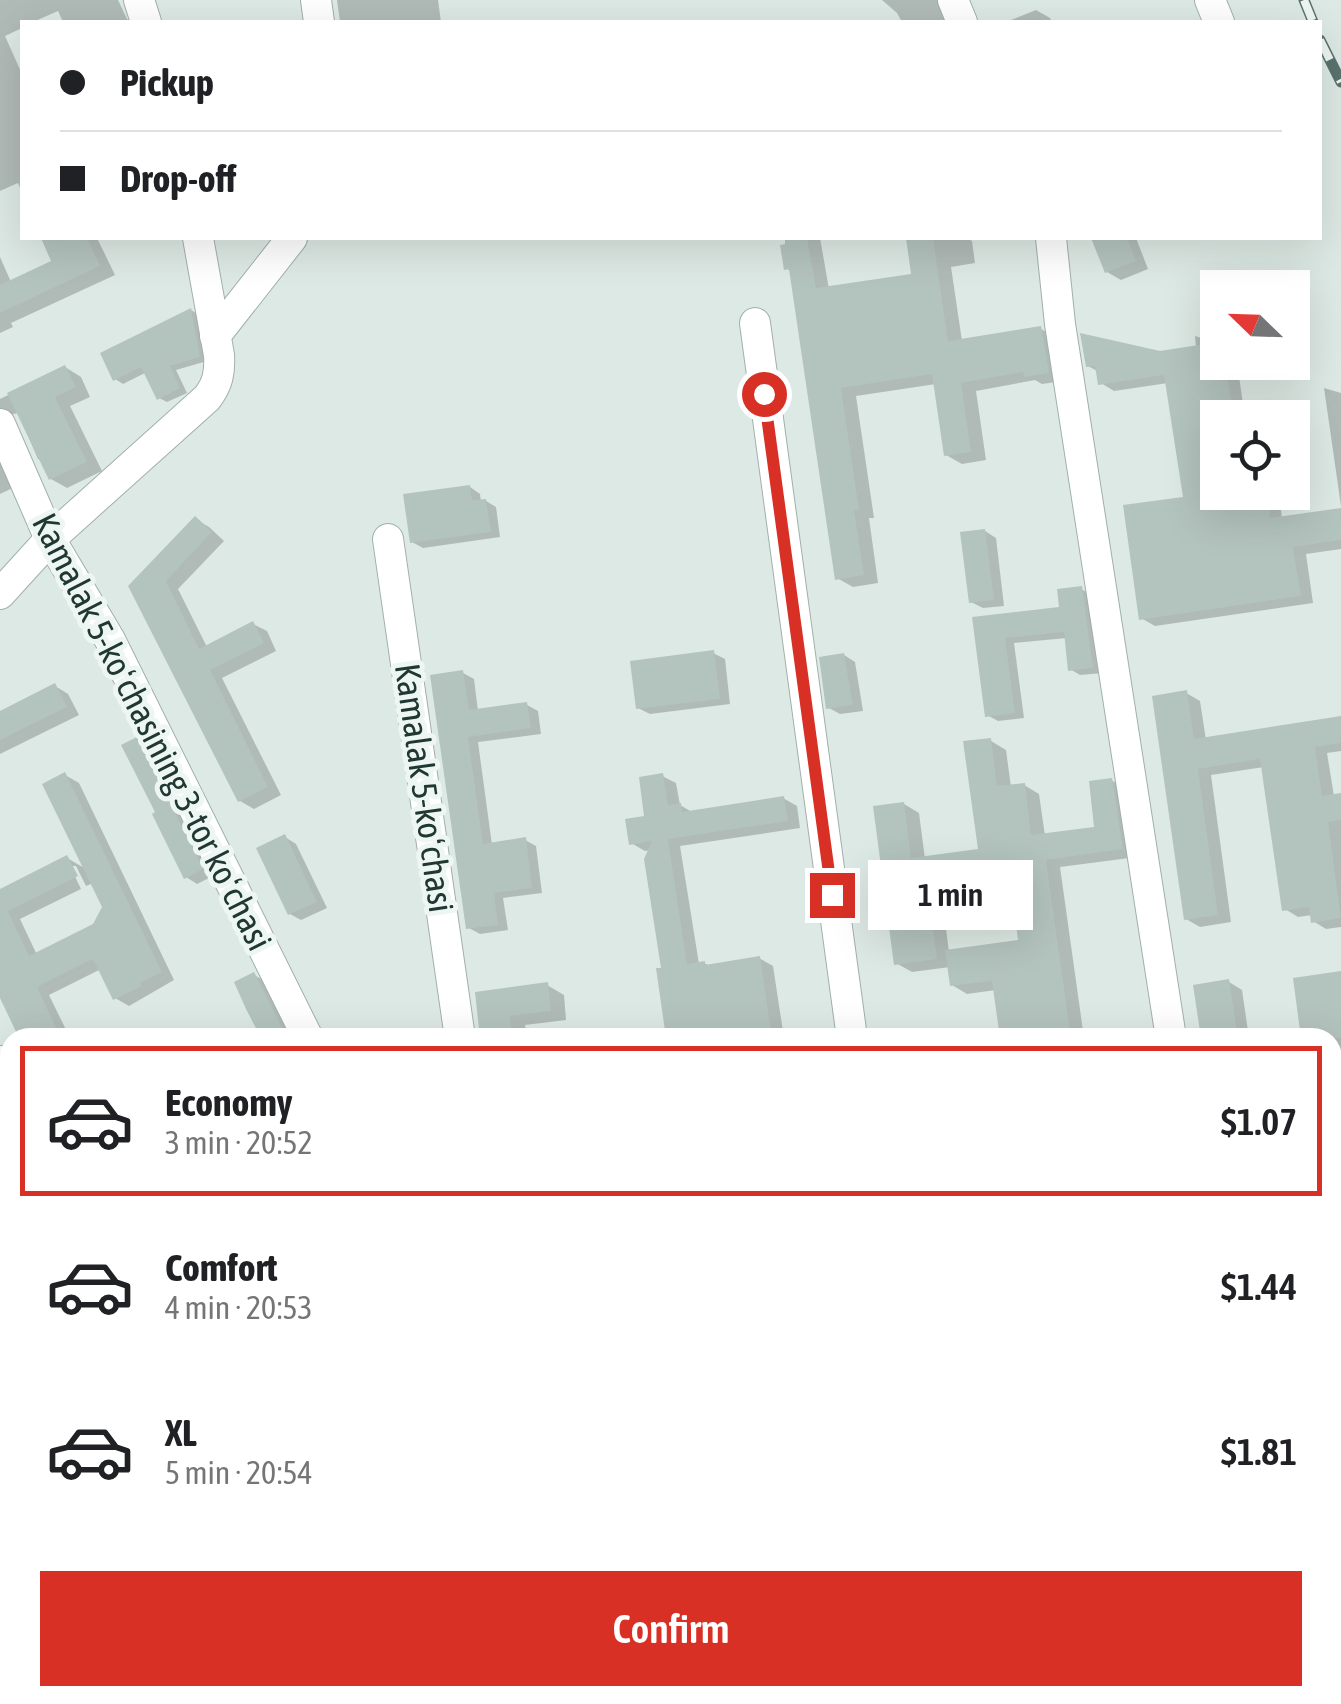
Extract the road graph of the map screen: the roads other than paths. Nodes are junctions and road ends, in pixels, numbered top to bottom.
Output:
1 (198, 240) edge
2 (290, 240) edge
3 (1052, 240) edge
4 (755, 323) dead end
5 (215, 336) junction
6 (0, 424) edge
7 (50, 539) junction
8 (388, 540) dead end
9 (0, 594) edge
10 (303, 1028) edge
11 (459, 1028) edge
12 (851, 1028) edge
13 (1169, 1028) edge

1 - 5 street
2 - 5 street
3 - 13 street
4 - 12 street
5 - 7 street
6 - 7 street, Kamalak 5-koʻchasining 3-tor koʻchasi
7 - 9 street
7 - 10 street, Kamalak 5-koʻchasining 3-tor koʻchasi
8 - 11 street, Kamalak 5-koʻchasi

